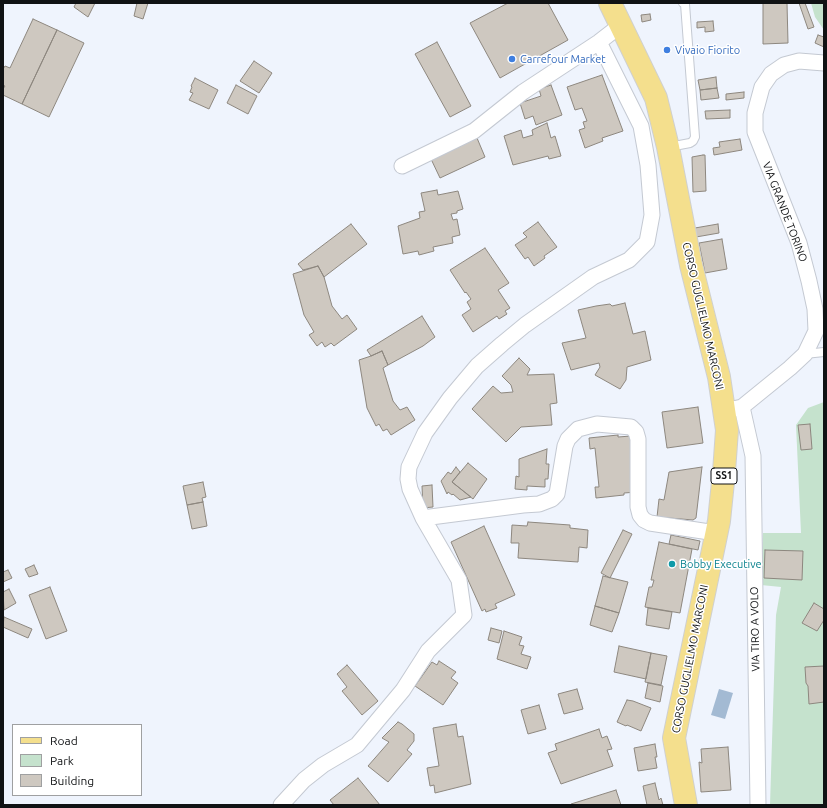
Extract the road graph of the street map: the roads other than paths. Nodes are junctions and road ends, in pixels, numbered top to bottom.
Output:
1 (610, 3) edge
2 (684, 3) edge
3 (620, 25) junction
4 (599, 42) junction
5 (824, 63) edge
6 (668, 147) junction
7 (402, 166) dead end
8 (824, 352) edge
9 (806, 354) junction
10 (733, 409) junction
11 (423, 518) junction
12 (716, 533) junction
13 (281, 805) edge
14 (686, 805) edge
15 (758, 805) edge

1 - 3 main road, CORSO GUGLIELMO MARCONI
2 - 6 lane
3 - 4 street
3 - 6 main road, CORSO GUGLIELMO MARCONI
4 - 7 street
4 - 11 street
5 - 9 street, VIA GRANDE TORINO
6 - 10 main road, CORSO GUGLIELMO MARCONI / SS1
8 - 9 lane
9 - 10 street, VIA GRANDE TORINO
10 - 12 main road, CORSO GUGLIELMO MARCONI / SS1
10 - 15 street, VIA TIRO A VOLO
11 - 12 street
11 - 13 street
12 - 14 main road, CORSO GUGLIELMO MARCONI / SS1

